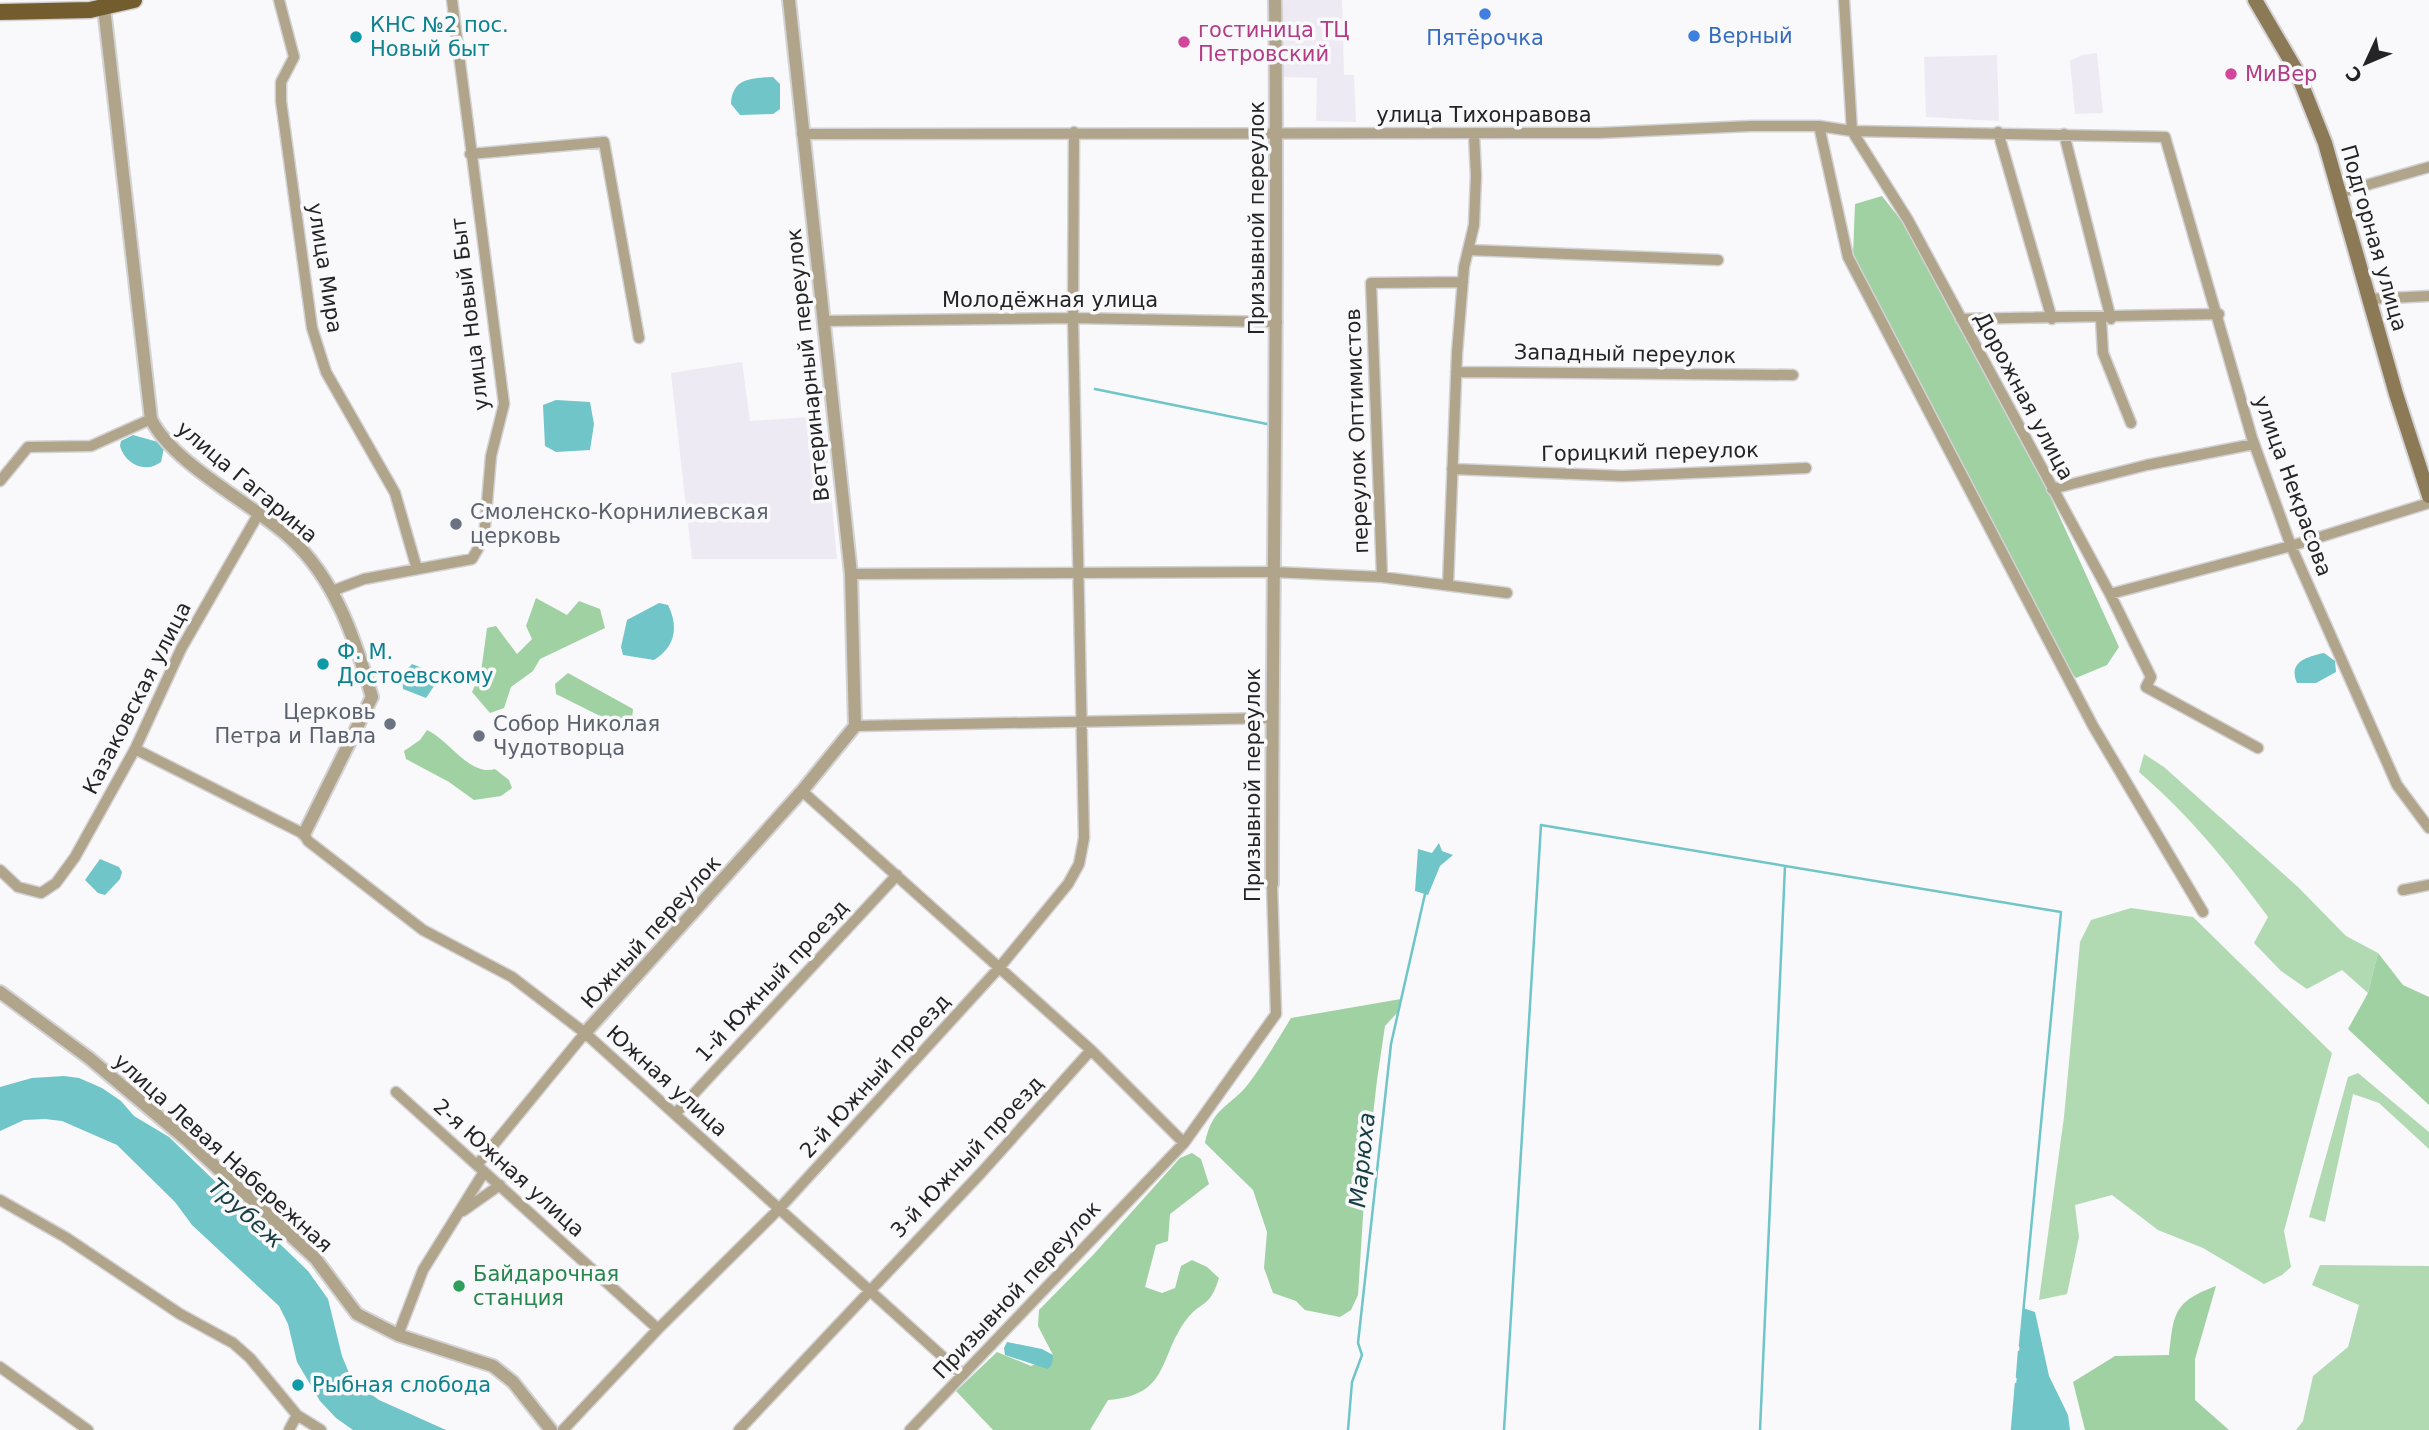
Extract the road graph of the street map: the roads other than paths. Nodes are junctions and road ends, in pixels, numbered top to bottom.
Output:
1 (134, 0) edge
2 (279, 0) edge
3 (452, 0) edge
4 (789, 0) edge
5 (1275, 0) edge
6 (1844, 0) edge
7 (2255, 0) edge
8 (104, 9) junction
9 (0, 12) edge
10 (1819, 126) junction
11 (1852, 131) junction
12 (1074, 132) junction
13 (1998, 132) junction
14 (802, 134) junction
15 (1474, 134) junction
16 (2064, 134) junction
17 (1277, 135) junction
18 (2165, 137) joint
19 (470, 154) junction
20 (2429, 167) edge
21 (2339, 193) junction
22 (1468, 250) junction
23 (1718, 260) dead end
24 (1463, 282) junction
25 (2429, 296) edge
26 (2369, 299) junction
27 (2219, 314) junction
28 (1073, 317) junction
29 (1961, 319) junction
30 (2052, 319) junction
31 (2106, 319) junction
32 (823, 321) junction
33 (1277, 322) junction
34 (639, 338) dead end
35 (1456, 372) junction
36 (1793, 375) dead end
37 (151, 419) junction
38 (2132, 423) dead end
39 (2254, 444) junction
40 (1807, 468) dead end
41 (1452, 469) junction
42 (0, 481) edge
43 (2052, 489) junction
44 (2429, 496) edge
45 (2429, 503) edge
46 (260, 513) junction
47 (2291, 546) junction
48 (417, 569) junction
49 (1273, 572) junction
50 (1078, 573) junction
51 (851, 574) junction
52 (1382, 577) junction
53 (1448, 585) junction
54 (332, 591) junction
55 (1507, 593) dead end
56 (2110, 594) junction
57 (1272, 718) junction
58 (1080, 720) junction
59 (855, 726) junction
60 (2258, 748) dead end
61 (135, 749) junction
62 (802, 791) junction
63 (2429, 828) edge
64 (304, 834) junction
65 (0, 870) edge
66 (897, 875) junction
67 (1272, 884) joint
68 (2429, 885) edge
69 (2403, 890) dead end
70 (2203, 912) dead end
71 (999, 968) junction
72 (0, 992) edge
73 (585, 1033) junction
74 (1091, 1050) junction
75 (396, 1092) dead end
76 (675, 1114) junction
77 (1184, 1143) junction
78 (480, 1169) junction
79 (500, 1185) junction
80 (0, 1200) edge
81 (779, 1209) junction
82 (459, 1214) junction
83 (870, 1289) junction
84 (658, 1329) junction
85 (398, 1335) junction
86 (0, 1367) edge
87 (963, 1375) junction
88 (296, 1415) junction
89 (88, 1430) edge
90 (289, 1430) edge
91 (321, 1430) edge
92 (551, 1430) edge
93 (563, 1430) edge
94 (739, 1430) edge
95 (911, 1430) edge

1 - 8 main road
2 - 48 street, улица Мира
3 - 19 street, улица Новый Быт
4 - 14 street, Ветеринарный переулок
5 - 17 street, Призывной переулок
6 - 11 street, Дорожная улица
7 - 21 main road, Подгорная улица
8 - 9 main road
8 - 37 street, улица Гагарина
10 - 11 street, улица Тихонравова
10 - 15 street, улица Тихонравова
10 - 70 street
11 - 13 street, улица Тихонравова
11 - 29 street, Дорожная улица
12 - 14 street, улица Тихонравова
12 - 17 street, улица Тихонравова
12 - 28 street, 2-й Южный проезд
13 - 16 street, улица Тихонравова
13 - 30 street
14 - 32 street, Ветеринарный переулок
15 - 17 street, улица Тихонравова
15 - 22 street
16 - 18 street, улица Тихонравова
16 - 31 street
17 - 33 street, Призывной переулок
18 - 27 street, улица Некрасова
19 - 34 street
19 - 48 street, улица Новый Быт
20 - 21 street
21 - 26 main road, Подгорная улица
22 - 23 street
22 - 24 street
24 - 35 street
24 - 52 street, переулок Оптимистов
25 - 26 street
26 - 44 main road, Подгорная улица
27 - 31 street
27 - 39 street, улица Некрасова
28 - 32 street, Молодёжная улица
28 - 33 street, Молодёжная улица
28 - 50 street, 2-й Южный проезд
29 - 30 street
29 - 43 street, Дорожная улица
30 - 31 street
31 - 38 street
32 - 51 street, Ветеринарный переулок
33 - 49 street, Призывной переулок
35 - 36 street, Западный переулок
35 - 41 street
37 - 42 street
37 - 46 street, улица Гагарина
39 - 43 street
39 - 47 street, улица Некрасова
40 - 41 street, Горицкий переулок
41 - 53 street
43 - 56 street, Дорожная улица
45 - 47 street
46 - 54 street, улица Гагарина
46 - 61 street, Казаковская улица
47 - 56 street
47 - 63 street, улица Некрасова
48 - 54 street, улица Новый Быт
49 - 50 street
49 - 52 street
49 - 57 street, Призывной переулок
50 - 51 street
50 - 58 street, 2-й Южный проезд
51 - 59 street, Ветеринарный переулок
52 - 53 street
53 - 55 street
54 - 64 street, улица Гагарина
56 - 60 street, Дорожная улица
57 - 58 street
57 - 67 street, Призывной переулок
58 - 59 street
58 - 71 street, 2-й Южный проезд
59 - 62 street, Южный переулок
61 - 64 street, Южная улица
61 - 65 street, Казаковская улица
62 - 66 street
62 - 73 street, Южный переулок
64 - 73 street, Южная улица
66 - 71 street
66 - 76 street, 1-й Южный проезд
67 - 77 street, Призывной переулок
68 - 69 street
71 - 74 street
71 - 81 street, 2-й Южный проезд
72 - 85 street, улица Левая Набережная
73 - 76 street, Южная улица
73 - 78 street, Южный переулок
74 - 77 street
74 - 83 street, 3-й Южный проезд
75 - 78 street, 2-я Южная улица
76 - 81 street, Южная улица
77 - 87 street, Призывной переулок
78 - 79 street, 2-я Южная улица
78 - 82 street, Южный переулок
79 - 82 street
79 - 84 street, 2-я Южная улица
80 - 88 street
81 - 83 street, Южная улица
81 - 84 street, 2-й Южный проезд
82 - 85 street, Южный переулок
83 - 87 street, Южная улица
83 - 94 street
84 - 93 street, 2-й Южный проезд
85 - 92 street, улица Левая Набережная
86 - 89 street
87 - 95 street, Призывной переулок
88 - 90 street
88 - 91 street

